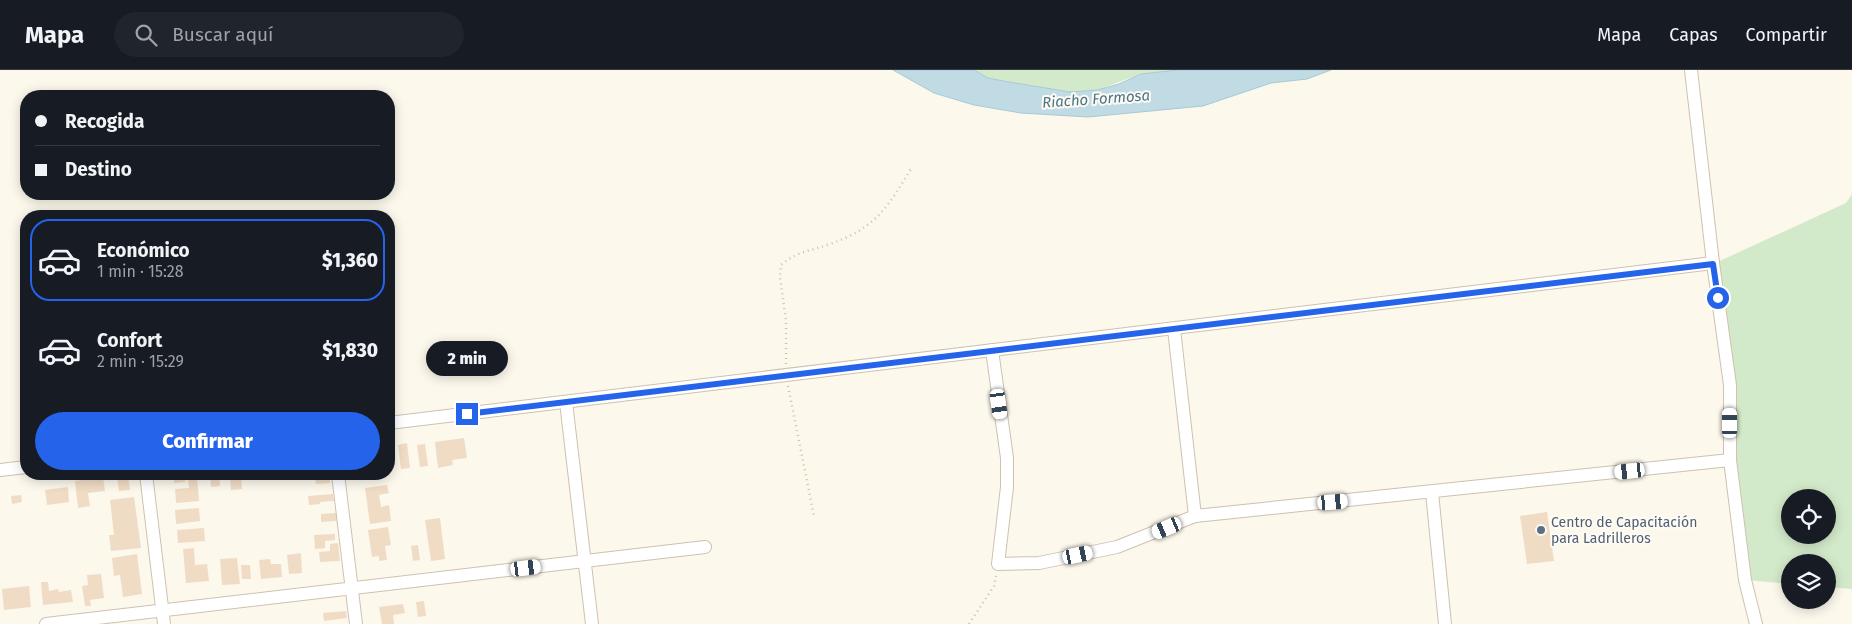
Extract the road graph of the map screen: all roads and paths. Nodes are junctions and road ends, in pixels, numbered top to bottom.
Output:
1 (1691, 70) edge
2 (912, 167) dead end
3 (1713, 264) junction
4 (1174, 328) junction
5 (992, 350) junction
6 (786, 375) junction
7 (566, 402) junction
8 (395, 422) edge
9 (1730, 460) junction
10 (20, 468) edge
11 (0, 470) edge
12 (147, 480) edge
13 (339, 480) edge
14 (1432, 492) junction
15 (814, 516) dead end
16 (1195, 516) junction
17 (705, 547) dead end
18 (584, 561) junction
19 (998, 564) junction
20 (352, 588) junction
21 (162, 610) junction
22 (46, 624) edge
23 (164, 624) edge
24 (356, 624) edge
25 (592, 624) edge
26 (969, 624) edge
27 (1445, 624) edge
28 (1756, 624) edge

1 - 3 street
2 - 6 path
3 - 4 street
3 - 9 street
4 - 5 street
4 - 16 street
5 - 6 street
5 - 19 street
6 - 7 street
6 - 15 path
7 - 8 street
7 - 18 street
9 - 14 street
9 - 28 street
10 - 11 street
12 - 21 street
13 - 20 street
14 - 16 street
14 - 27 street
16 - 19 street
17 - 18 street
18 - 20 street
18 - 25 street
19 - 26 path
20 - 21 street
20 - 24 street
21 - 22 street
21 - 23 street

